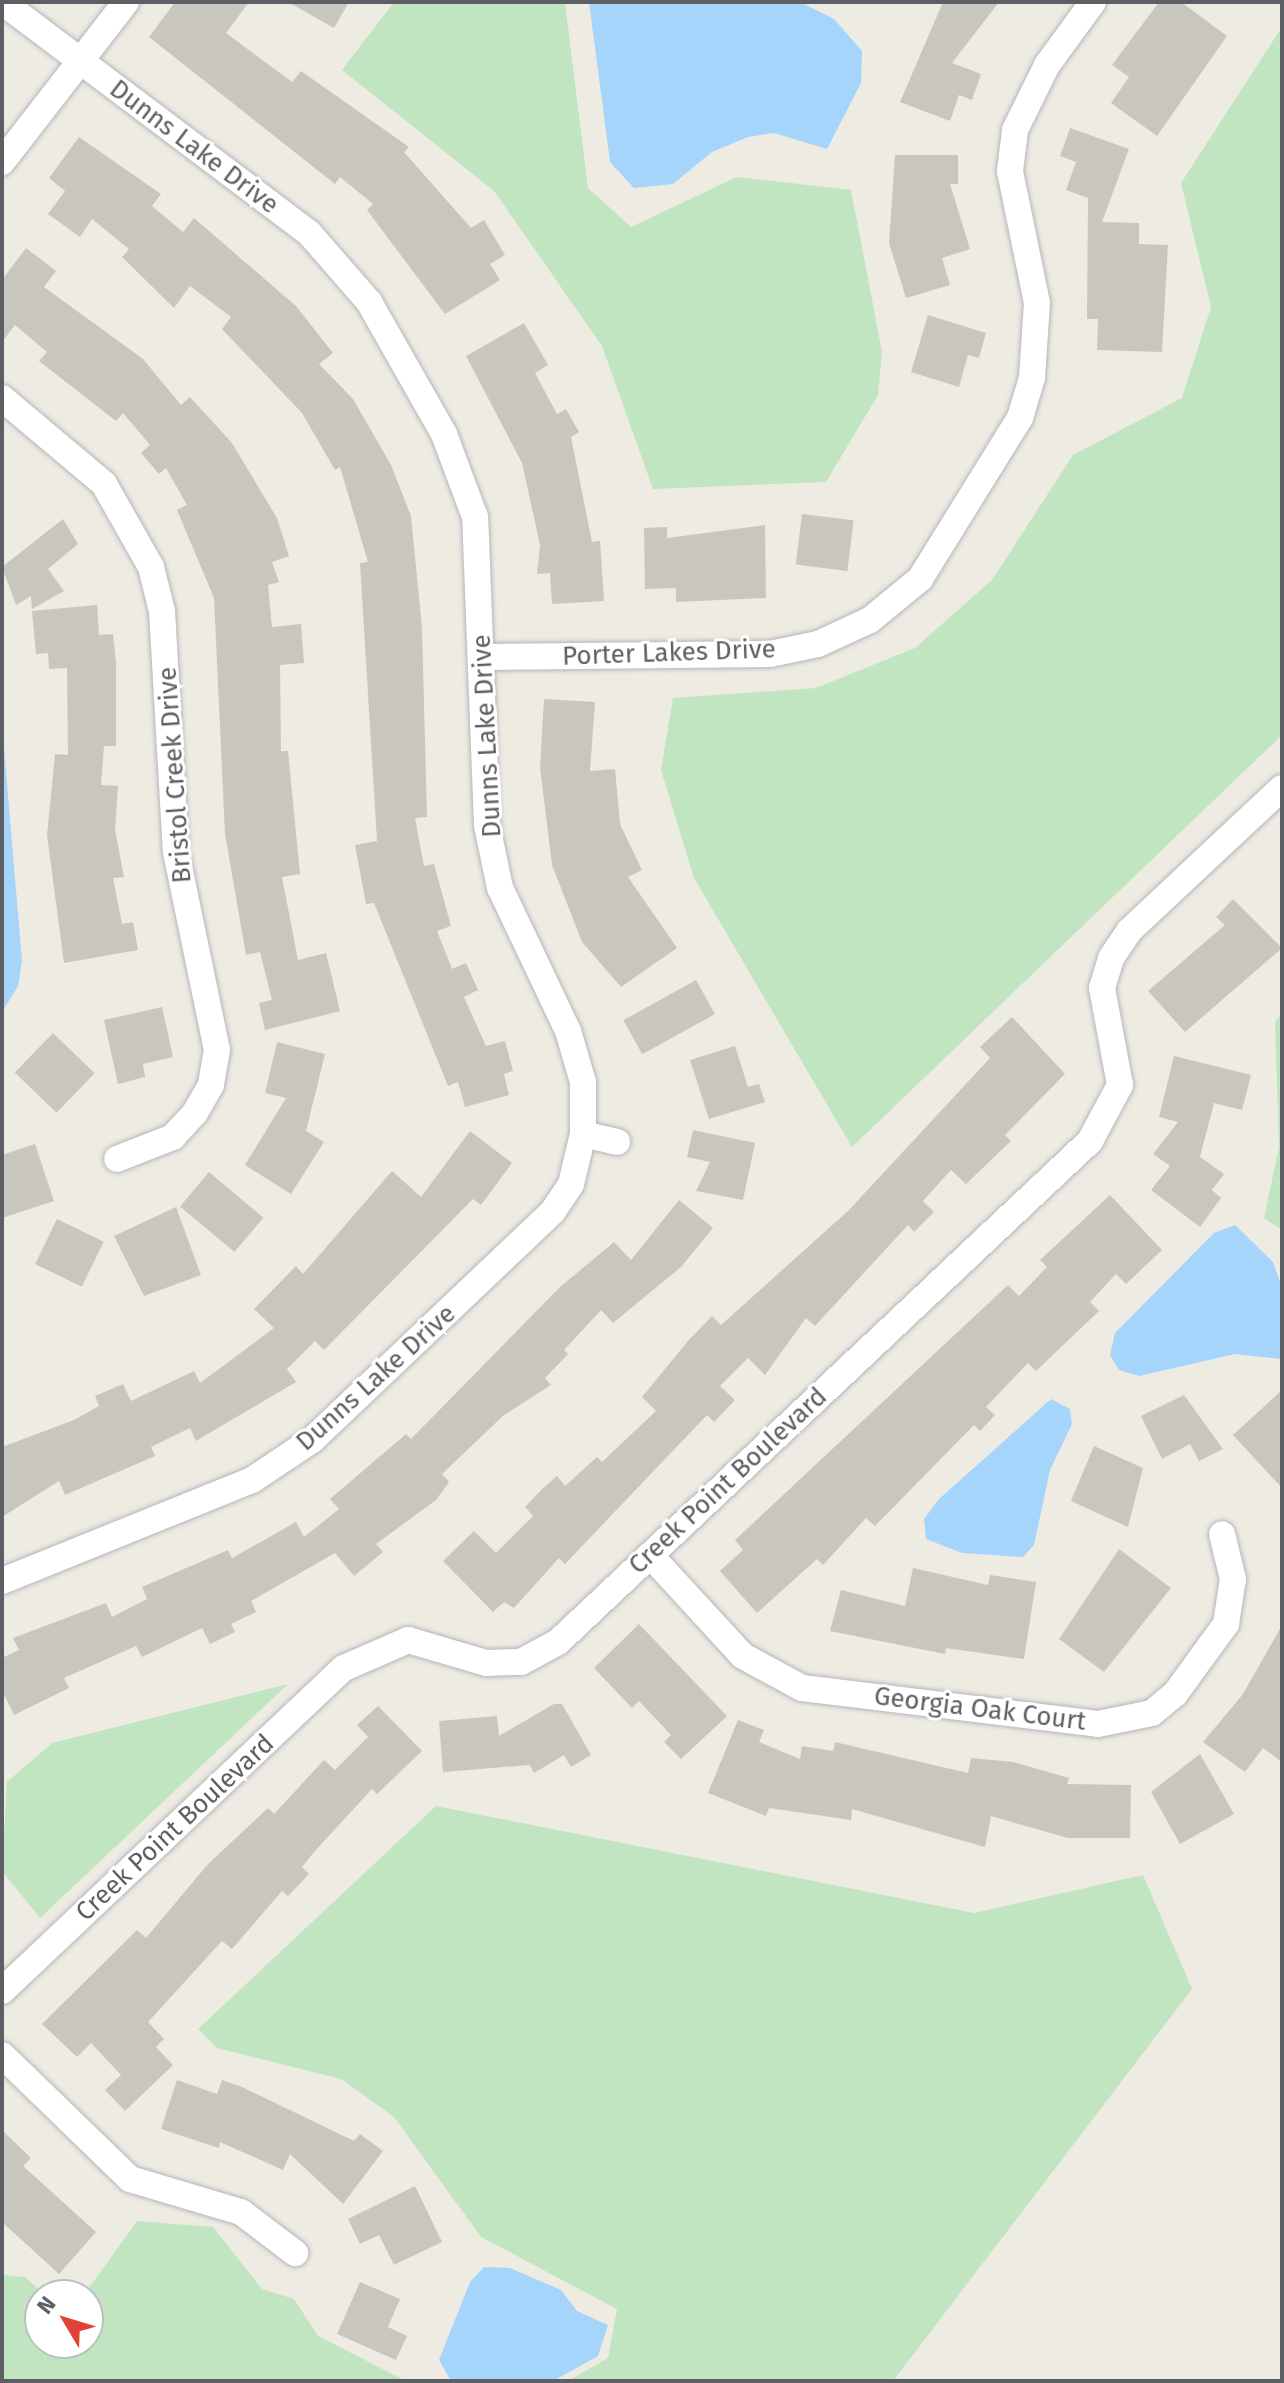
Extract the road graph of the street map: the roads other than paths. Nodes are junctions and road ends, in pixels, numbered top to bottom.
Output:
1 (3, 2) edge
2 (126, 2) edge
3 (1093, 2) edge
4 (80, 61) junction
5 (2, 162) edge
6 (2, 398) edge
7 (483, 657) junction
8 (1282, 788) edge
9 (583, 1134) junction
10 (617, 1142) dead end
11 (117, 1159) dead end
12 (1222, 1534) dead end
13 (650, 1555) junction
14 (2, 1581) edge
15 (2, 1991) edge
16 (2, 2055) edge
17 (295, 2253) dead end

1 - 4 street, Dunns Lake Drive
2 - 4 street
3 - 7 street, Porter Lakes Drive
4 - 5 street
4 - 7 street, Dunns Lake Drive
6 - 11 street, Bristol Creek Drive
7 - 9 street, Dunns Lake Drive
8 - 13 street, Creek Point Boulevard
9 - 10 street
9 - 14 street, Dunns Lake Drive
12 - 13 street, Georgia Oak Court
13 - 15 street, Creek Point Boulevard
16 - 17 street

